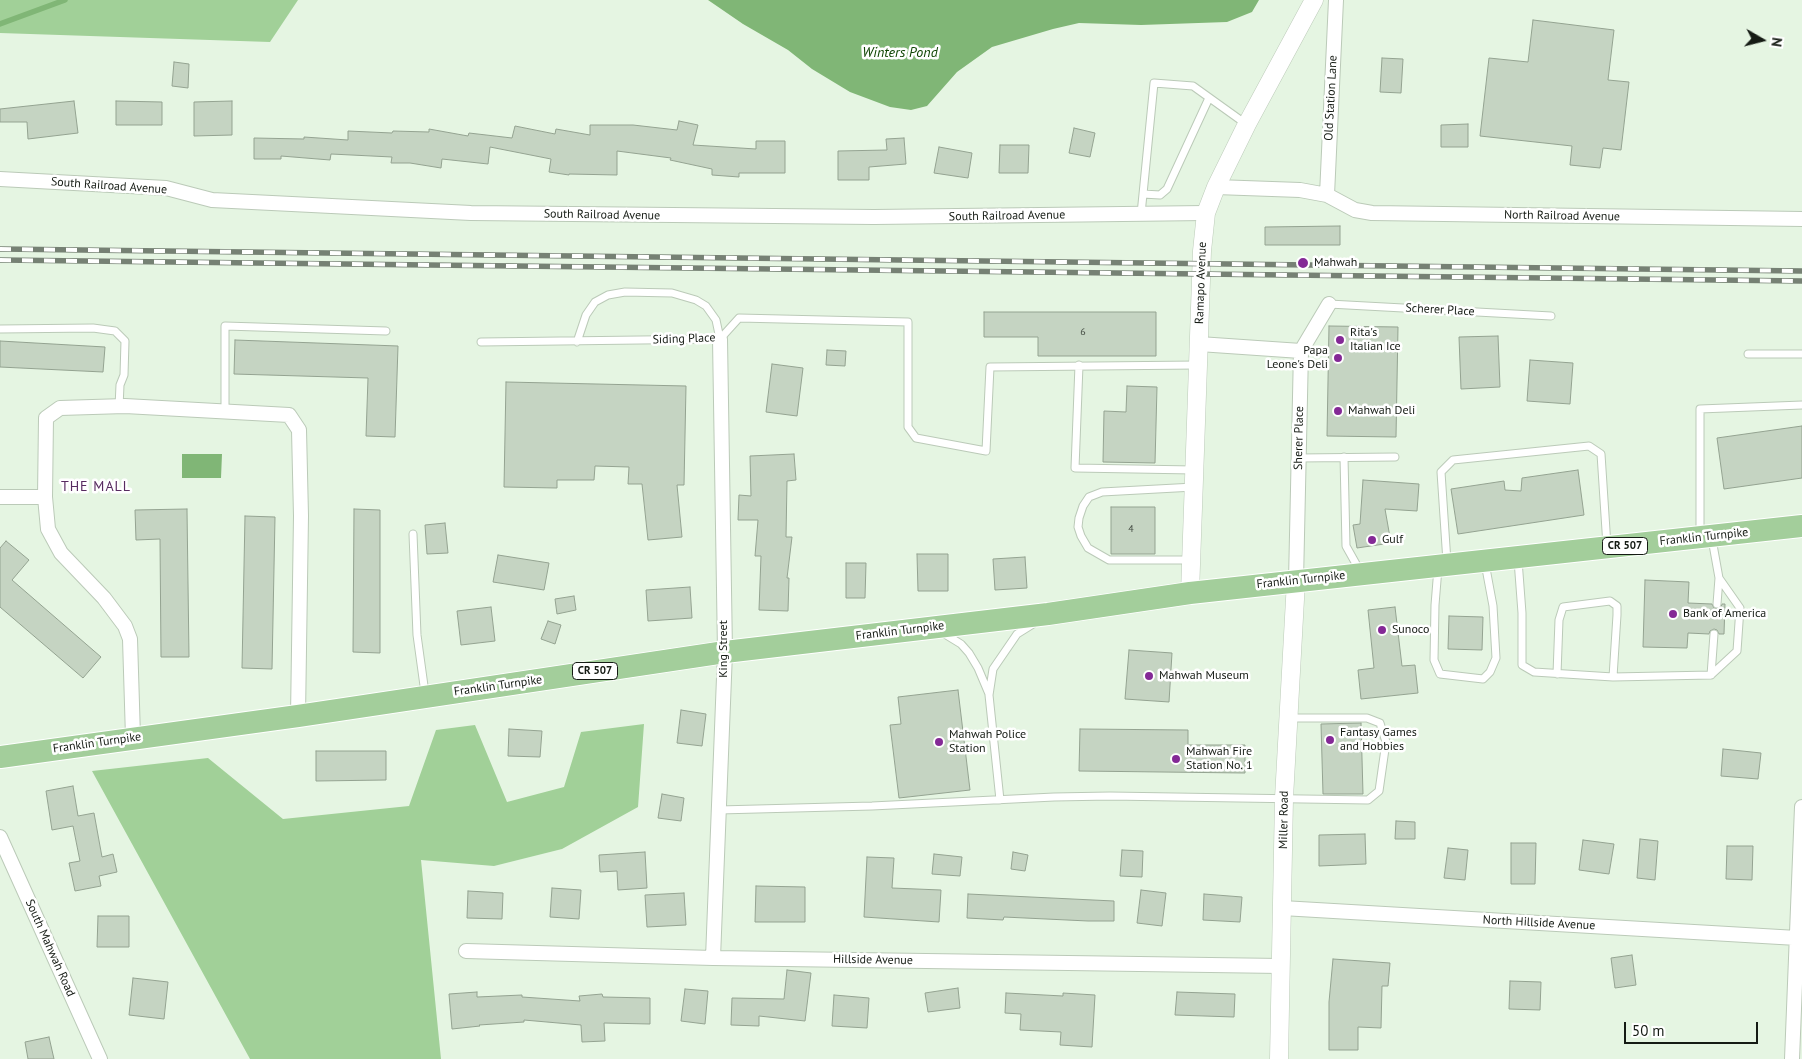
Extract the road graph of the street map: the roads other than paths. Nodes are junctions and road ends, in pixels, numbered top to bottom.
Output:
1 (1314, 0) edge
2 (1336, 0) edge
3 (1209, 98) junction
4 (1247, 124) junction
5 (0, 179) edge
6 (1216, 187) junction
7 (1143, 194) junction
8 (1327, 195) junction
9 (1206, 213) junction
10 (1141, 214) junction
11 (1802, 220) edge
12 (1329, 304) joint
13 (1551, 316) dead end
14 (0, 329) edge
15 (386, 330) dead end
16 (720, 339) junction
17 (481, 342) dead end
18 (577, 342) junction
19 (1199, 344) junction
20 (1301, 351) junction
21 (1748, 354) dead end
22 (1802, 354) edge
23 (1199, 364) junction
24 (1079, 365) junction
25 (1802, 405) edge
26 (119, 406) junction
27 (225, 412) junction
28 (1344, 457) junction
29 (1395, 457) dead end
30 (1299, 458) junction
31 (1195, 479) junction
32 (0, 497) edge
33 (45, 497) junction
34 (1802, 526) edge
35 (413, 534) dead end
36 (1706, 537) junction
37 (1607, 548) junction
38 (1518, 557) junction
39 (1192, 560) junction
40 (1485, 561) junction
41 (1443, 565) junction
42 (1361, 574) junction
43 (1719, 578) junction
44 (1296, 581) junction
45 (1190, 593) junction
46 (1716, 604) dead end
47 (1048, 614) junction
48 (934, 627) junction
49 (1714, 634) dead end
50 (725, 652) junction
51 (1556, 674) junction
52 (1711, 675) junction
53 (1612, 677) junction
54 (990, 695) junction
55 (426, 696) junction
56 (298, 716) junction
57 (1288, 718) junction
58 (132, 737) junction
59 (0, 757) edge
60 (1284, 798) junction
61 (1000, 800) junction
62 (1802, 807) edge
63 (719, 810) junction
64 (0, 837) edge
65 (1282, 908) junction
66 (1797, 938) junction
67 (466, 951) dead end
68 (714, 958) junction
69 (1281, 966) junction
70 (100, 1059) edge
71 (1279, 1059) edge
72 (1792, 1059) edge

1 - 4 street, Ramapo Avenue
2 - 8 street, Old Station Lane
3 - 4 lane
3 - 7 lane
3 - 7 lane
4 - 6 street, Ramapo Avenue
5 - 10 street, South Railroad Avenue
6 - 8 street
6 - 9 street, Ramapo Avenue
7 - 10 lane
8 - 11 street, North Railroad Avenue
9 - 10 street, South Railroad Avenue
9 - 19 street, Ramapo Avenue
12 - 13 lane, Scherer Place
12 - 20 street, Sherer Place
14 - 26 lane
15 - 27 lane
16 - 18 lane, Siding Place
16 - 18 lane
16 - 24 lane, Siding Place
16 - 50 street, King Street
17 - 18 lane, Siding Place
19 - 20 street
19 - 23 street, Ramapo Avenue
20 - 30 street, Sherer Place
21 - 22 lane
23 - 24 lane
23 - 31 street, Ramapo Avenue
24 - 31 lane
25 - 36 lane
26 - 27 street
26 - 33 street
27 - 56 street
28 - 29 lane
28 - 30 lane
28 - 42 lane
30 - 44 street, Sherer Place
31 - 39 street, Ramapo Avenue
31 - 39 lane
32 - 33 street
33 - 58 street
34 - 36 main road, Franklin Turnpike / CR 507
35 - 55 lane
36 - 37 main road, Franklin Turnpike / CR 507
36 - 43 lane
37 - 38 main road, Franklin Turnpike / CR 507
37 - 41 lane
38 - 40 main road, Franklin Turnpike / CR 507
38 - 51 lane
39 - 45 street, Ramapo Avenue
40 - 41 main road, Franklin Turnpike / CR 507
40 - 41 lane
41 - 42 main road, Franklin Turnpike / CR 507
42 - 44 main road, Franklin Turnpike / CR 507
43 - 46 lane
43 - 52 lane
44 - 45 main road, Franklin Turnpike / CR 507
44 - 57 street, Miller Road
45 - 47 main road, Franklin Turnpike / CR 507
47 - 48 main road, Franklin Turnpike / CR 507
47 - 54 lane
48 - 50 main road, Franklin Turnpike / CR 507
48 - 54 lane
49 - 52 lane
50 - 55 main road, Franklin Turnpike / CR 507
50 - 63 street, King Street
51 - 53 lane
51 - 53 lane
52 - 53 lane
54 - 61 lane
55 - 56 main road, Franklin Turnpike / CR 507
56 - 58 main road, Franklin Turnpike / CR 507
57 - 60 street, Miller Road
57 - 60 lane
58 - 59 main road, Franklin Turnpike / CR 507
60 - 61 lane
60 - 65 street, Miller Road
61 - 63 lane
62 - 66 street
63 - 68 street, King Street
64 - 70 street, South Mahwah Road
65 - 66 street, North Hillside Avenue
65 - 69 street, Miller Road
66 - 72 street
67 - 68 street, Hillside Avenue
68 - 69 street, Hillside Avenue
69 - 71 street, Miller Road

